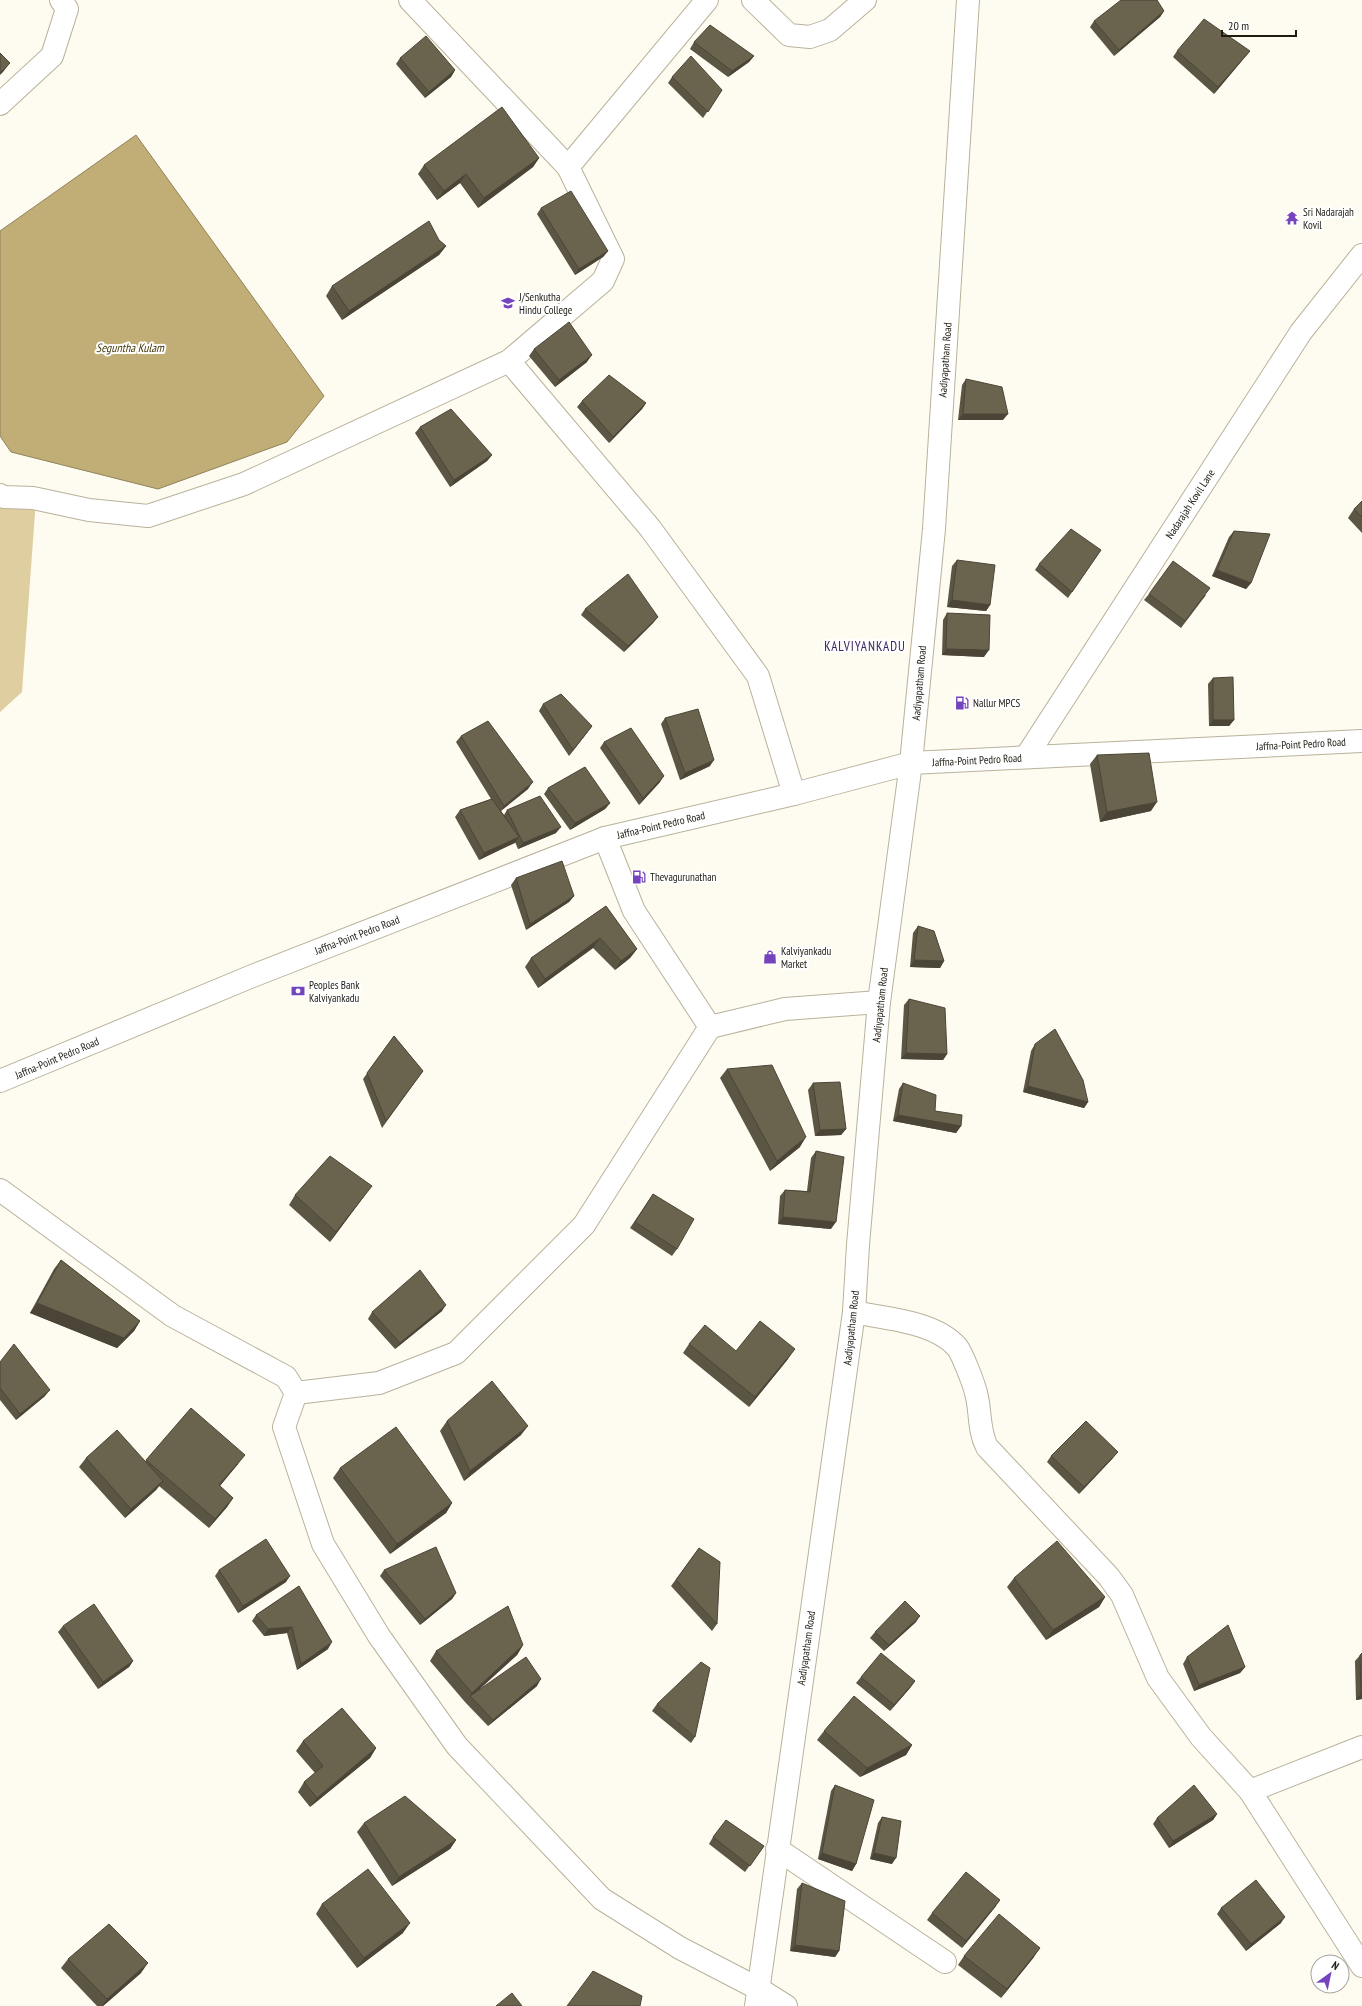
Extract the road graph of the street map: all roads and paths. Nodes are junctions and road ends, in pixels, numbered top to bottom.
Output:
1 (61, 0) edge
2 (410, 0) edge
3 (707, 0) edge
4 (753, 0) edge
5 (865, 0) edge
6 (968, 0) edge
7 (0, 104) edge
8 (568, 167) junction
9 (1362, 255) edge
10 (509, 361) junction
11 (0, 495) edge
12 (1362, 741) edge
13 (1026, 757) junction
14 (911, 763) junction
15 (794, 794) junction
16 (605, 838) junction
17 (879, 1002) junction
18 (710, 1027) junction
19 (0, 1081) edge
20 (0, 1190) edge
21 (854, 1312) junction
22 (296, 1393) junction
23 (1362, 1747) edge
24 (1250, 1791) junction
25 (777, 1849) junction
26 (945, 1962) dead end
27 (1362, 1966) edge
28 (758, 1997) edge
29 (786, 2006) edge

1 - 7 street
2 - 8 street
3 - 8 street
4 - 5 street
6 - 14 street, Aadiyapatham Road
8 - 10 street
9 - 13 street, Nadarajah Kovil Lane
10 - 11 street
10 - 15 street
12 - 13 street, Jaffna-Point Pedro Road
13 - 14 street, Jaffna-Point Pedro Road
14 - 15 street, Jaffna-Point Pedro Road
14 - 17 street, Aadiyapatham Road
15 - 16 street, Jaffna-Point Pedro Road
16 - 18 street
16 - 19 street, Jaffna-Point Pedro Road
17 - 18 street
17 - 21 street, Aadiyapatham Road
18 - 22 street
20 - 22 street
21 - 24 street
21 - 25 street, Aadiyapatham Road
22 - 28 street
23 - 24 street
24 - 27 street
25 - 26 street
25 - 28 street, Aadiyapatham Road
28 - 29 street

